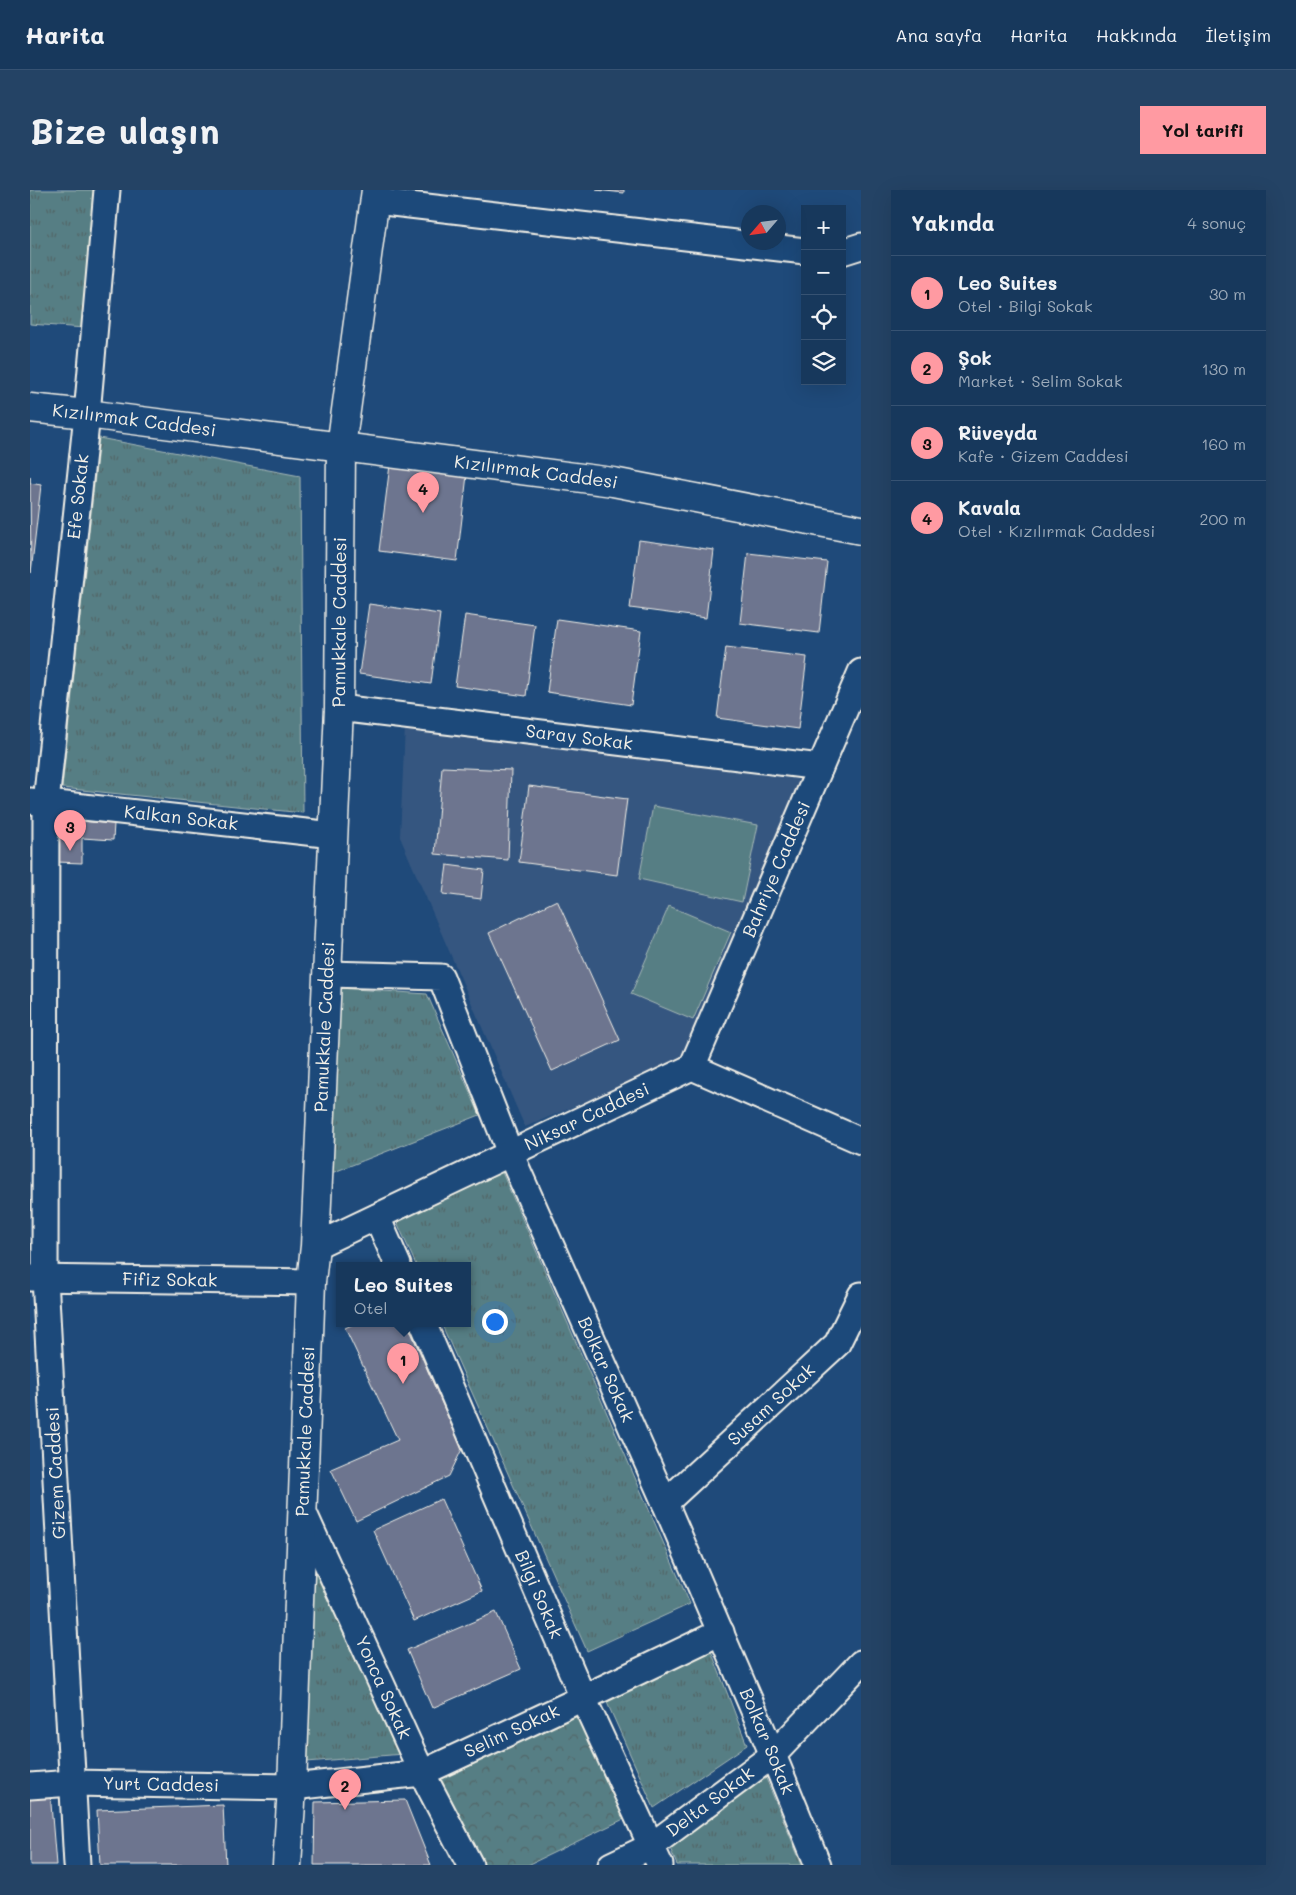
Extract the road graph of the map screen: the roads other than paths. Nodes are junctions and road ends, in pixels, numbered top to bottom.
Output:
1 (107, 190) edge
2 (376, 195) edge
3 (861, 246) edge
4 (801, 250) edge
5 (846, 251) edge
6 (30, 408) edge
7 (87, 414) junction
8 (341, 447) junction
9 (861, 530) edge
10 (861, 672) edge
11 (339, 708) junction
12 (820, 767) junction
13 (38, 802) edge
14 (332, 835) junction
15 (328, 974) junction
16 (692, 1067) junction
17 (861, 1141) edge
18 (510, 1153) junction
19 (377, 1216) junction
20 (315, 1246) junction
21 (397, 1262) edge
22 (38, 1278) edge
23 (311, 1282) junction
24 (861, 1295) edge
25 (425, 1327) edge
26 (665, 1503) junction
27 (302, 1509) junction
28 (721, 1632) junction
29 (861, 1663) edge
30 (583, 1698) junction
31 (774, 1755) junction
32 (422, 1773) junction
33 (72, 1783) junction
34 (30, 1786) edge
35 (292, 1787) junction
36 (656, 1856) edge
37 (76, 1865) edge
38 (287, 1865) edge
39 (470, 1865) edge
40 (611, 1865) edge
41 (818, 1865) edge

1 - 7 street, Efe Sokak
2 - 4 street
2 - 8 street, Pamukkale Caddesi
3 - 5 street
6 - 7 street, Kızılırmak Caddesi
7 - 8 street, Kızılırmak Caddesi
7 - 13 street, Efe Sokak
8 - 9 street, Kızılırmak Caddesi
8 - 11 street, Pamukkale Caddesi
10 - 12 street, Bahriye Caddesi
11 - 12 street, Saray Sokak
11 - 14 street, Pamukkale Caddesi
12 - 16 street, Bahriye Caddesi
13 - 14 street, Kalkan Sokak
13 - 22 street, Gizem Caddesi
14 - 15 street, Pamukkale Caddesi
15 - 18 street, Bolkar Sokak
15 - 20 street, Pamukkale Caddesi
16 - 17 street
16 - 18 street, Niksar Caddesi
18 - 19 street, Niksar Caddesi
18 - 26 street, Bolkar Sokak
19 - 20 street, Niksar Caddesi
19 - 21 street
20 - 23 street, Pamukkale Caddesi
22 - 23 street, Fifiz Sokak
22 - 33 street, Gizem Caddesi
23 - 27 street, Pamukkale Caddesi
24 - 26 street, Susam Sokak
25 - 30 street, Bilgi Sokak
26 - 28 street, Bolkar Sokak
27 - 32 street, Yonca Sokak
27 - 35 street, Pamukkale Caddesi
28 - 30 street, Selim Sokak
28 - 31 street, Bolkar Sokak
29 - 31 street, Delta Sokak
30 - 32 street, Selim Sokak
30 - 36 street, Bilgi Sokak
31 - 36 street, Delta Sokak
31 - 41 street, Bolkar Sokak
32 - 35 street, Selim Sokak
32 - 39 street, Yonca Sokak
33 - 34 street, Yurt Caddesi
33 - 35 street, Yurt Caddesi
33 - 37 street, Gizem Caddesi
35 - 38 street, Pamukkale Caddesi
36 - 40 street, Delta Sokak

